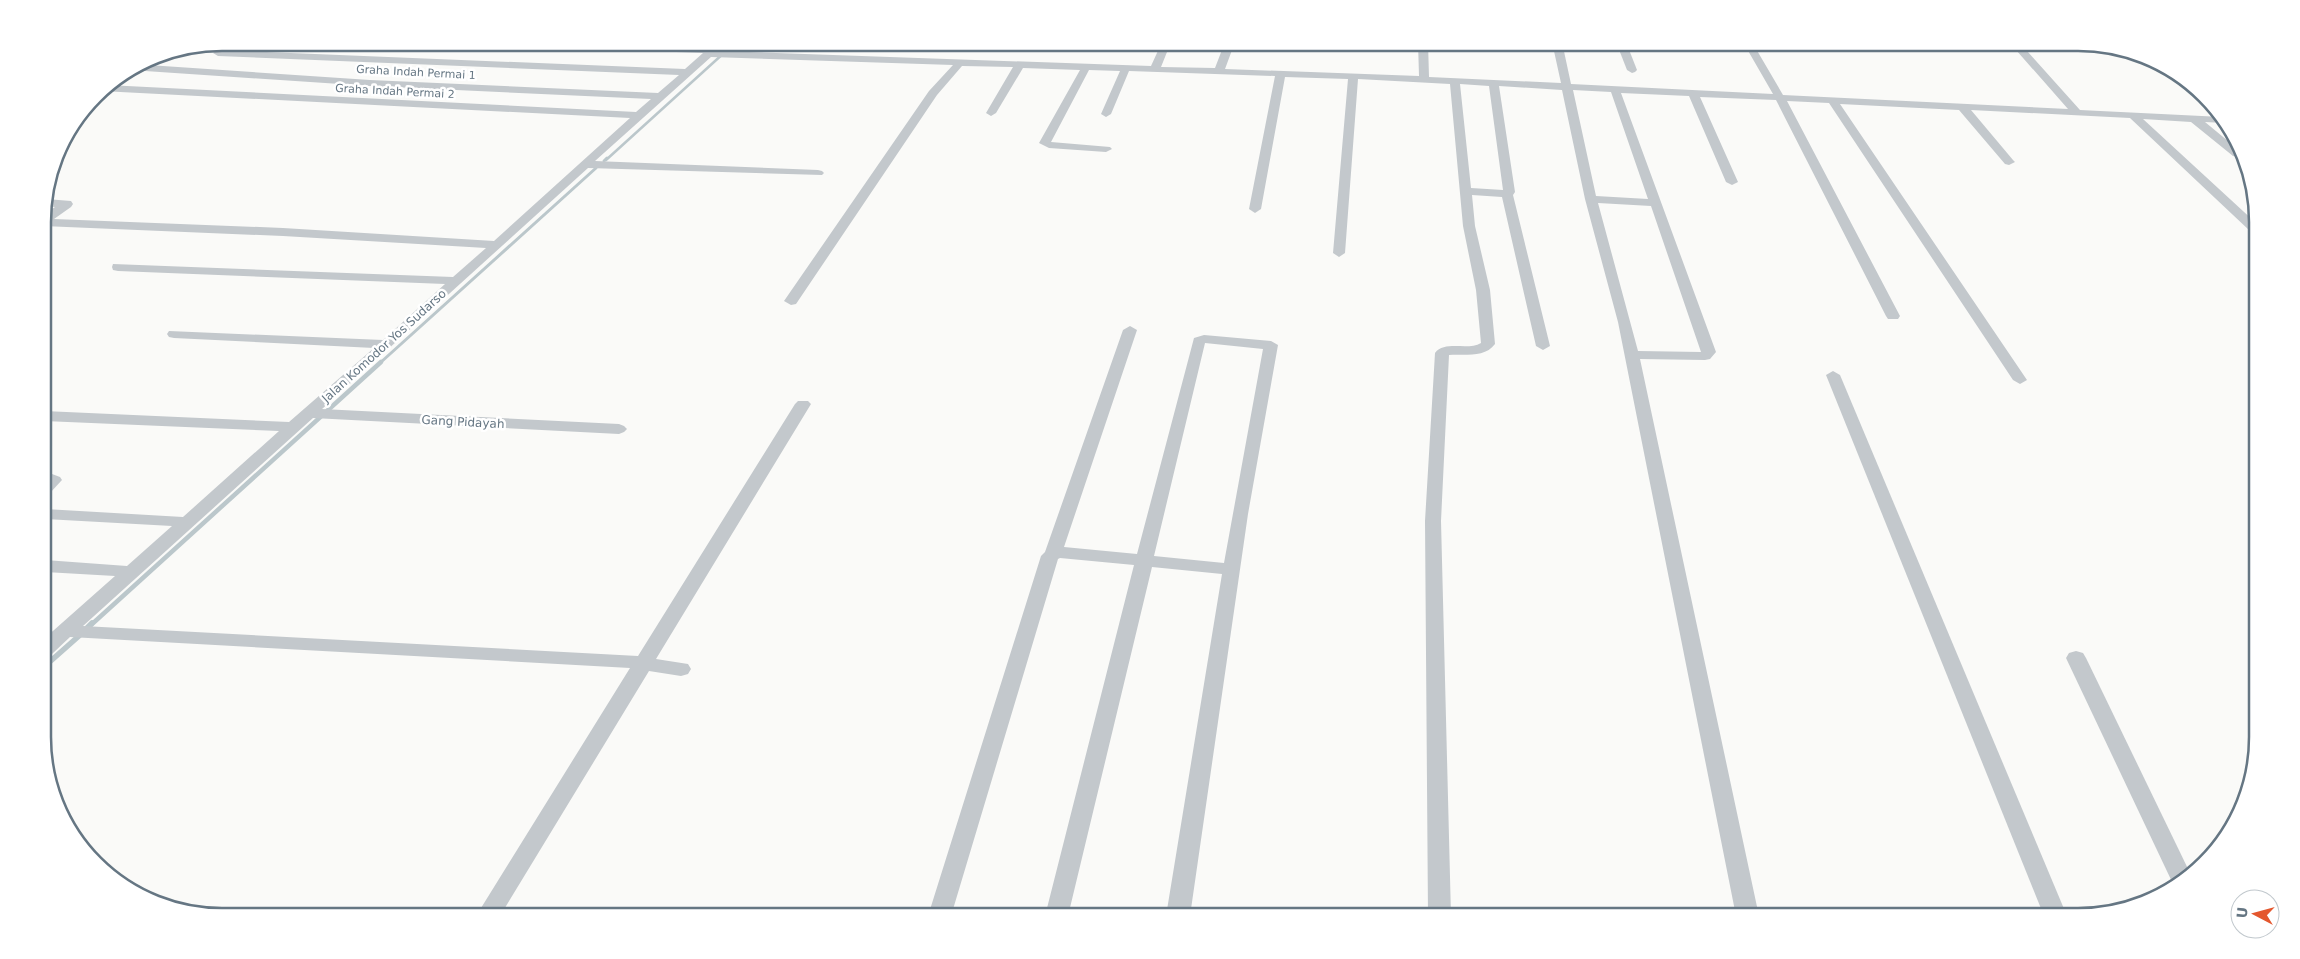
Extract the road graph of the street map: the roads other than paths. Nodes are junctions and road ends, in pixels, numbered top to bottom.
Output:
1 (1163, 51) edge
2 (1227, 51) edge
3 (1423, 51) edge
4 (1559, 51) edge
5 (1625, 51) edge
6 (1752, 51) edge
7 (2021, 51) edge
8 (712, 52) edge
9 (721, 52) edge
10 (218, 53) dead end
11 (734, 55) joint
12 (960, 62) junction
13 (1020, 64) junction
14 (1086, 67) junction
15 (149, 68) edge
16 (1126, 68) junction
17 (1155, 69) junction
18 (1632, 70) dead end
19 (688, 72) junction
20 (1219, 72) junction
21 (1281, 73) junction
22 (1353, 76) junction
23 (1424, 79) junction
24 (1454, 81) junction
25 (370, 83) junction
26 (1494, 84) junction
27 (1565, 87) junction
28 (116, 89) edge
29 (1615, 89) junction
30 (1693, 93) junction
31 (660, 96) junction
32 (1780, 98) junction
33 (1833, 100) junction
34 (341, 101) junction
35 (1962, 107) junction
36 (991, 113) dead end
37 (2077, 113) junction
38 (1106, 114) dead end
39 (639, 115) junction
40 (2132, 115) junction
41 (2193, 118) junction
42 (2214, 119) edge
43 (1106, 149) dead end
44 (2233, 151) edge
45 (2008, 162) dead end
46 (585, 164) junction
47 (818, 173) dead end
48 (1732, 182) dead end
49 (1465, 192) junction
50 (1507, 194) junction
51 (1591, 199) junction
52 (53, 203) edge
53 (1656, 203) junction
54 (1255, 209) dead end
55 (52, 215) edge
56 (52, 221) edge
57 (2249, 223) edge
58 (498, 245) junction
59 (1339, 253) dead end
60 (118, 268) dead end
61 (457, 281) junction
62 (791, 301) dead end
63 (1893, 316) dead end
64 (1130, 330) dead end
65 (174, 334) dead end
66 (386, 344) junction
67 (1543, 346) dead end
68 (1632, 355) junction
69 (1833, 375) dead end
70 (2020, 380) dead end
71 (803, 404) dead end
72 (313, 414) junction
73 (52, 416) edge
74 (293, 427) junction
75 (619, 429) dead end
76 (51, 514) edge
77 (188, 522) junction
78 (1053, 553) junction
79 (1143, 560) junction
80 (51, 566) edge
81 (1232, 569) junction
82 (132, 572) junction
83 (69, 631) junction
84 (51, 645) edge
85 (2076, 658) dead end
86 (644, 664) junction
87 (681, 669) dead end
88 (2180, 874) edge
89 (1179, 907) edge
90 (1439, 907) edge
91 (1746, 907) edge
92 (2052, 907) edge
93 (493, 908) edge
94 (942, 908) edge
95 (1058, 908) edge

1 - 17 street
2 - 20 street
3 - 23 street
4 - 27 street
5 - 18 street
6 - 32 street
7 - 37 street
8 - 19 street, Jalan Komodor Yos Sudarso
9 - 11 street
10 - 19 street
11 - 12 street
12 - 13 street
12 - 62 street
13 - 14 street
13 - 36 street
14 - 16 street
14 - 43 street
15 - 25 street, Graha Indah Permai 1
16 - 17 street
16 - 38 street
17 - 20 street
19 - 31 street, Jalan Komodor Yos Sudarso
20 - 21 street
21 - 22 street
21 - 54 street
22 - 23 street
22 - 59 street
23 - 24 street
24 - 26 street
24 - 49 street
25 - 31 street, Graha Indah Permai 1
25 - 34 street
26 - 27 street
26 - 50 street
27 - 29 street
27 - 51 street
28 - 34 street, Graha Indah Permai 2
29 - 30 street
29 - 53 street
30 - 32 street
30 - 48 street
31 - 39 street, Jalan Komodor Yos Sudarso
32 - 33 street
32 - 63 street
33 - 35 street
33 - 70 street
34 - 39 street, Graha Indah Permai 2
35 - 37 street
35 - 45 street
37 - 40 street
39 - 46 street, Jalan Komodor Yos Sudarso
40 - 41 street
40 - 57 street
41 - 42 street
41 - 44 street
46 - 47 street
46 - 58 street, Jalan Komodor Yos Sudarso
49 - 50 street
49 - 90 street
50 - 67 street
51 - 53 street
51 - 68 street
52 - 55 street
53 - 68 street
56 - 58 street
58 - 61 street, Jalan Komodor Yos Sudarso
60 - 61 street
61 - 66 street, Jalan Komodor Yos Sudarso
64 - 78 street
65 - 66 street
66 - 72 street, Jalan Komodor Yos Sudarso
68 - 91 street
69 - 92 street
71 - 86 street
72 - 74 street, Jalan Komodor Yos Sudarso
72 - 75 street, Gang Pidayah
73 - 74 street
74 - 77 street, Jalan Komodor Yos Sudarso
76 - 77 street
77 - 82 street, Jalan Komodor Yos Sudarso
78 - 79 street
78 - 94 street
79 - 81 street
79 - 81 street
79 - 95 street
80 - 82 street
81 - 89 street
82 - 83 street, Jalan Komodor Yos Sudarso
83 - 84 street, Jalan Komodor Yos Sudarso
83 - 86 street
85 - 88 street
86 - 87 street
86 - 93 street

